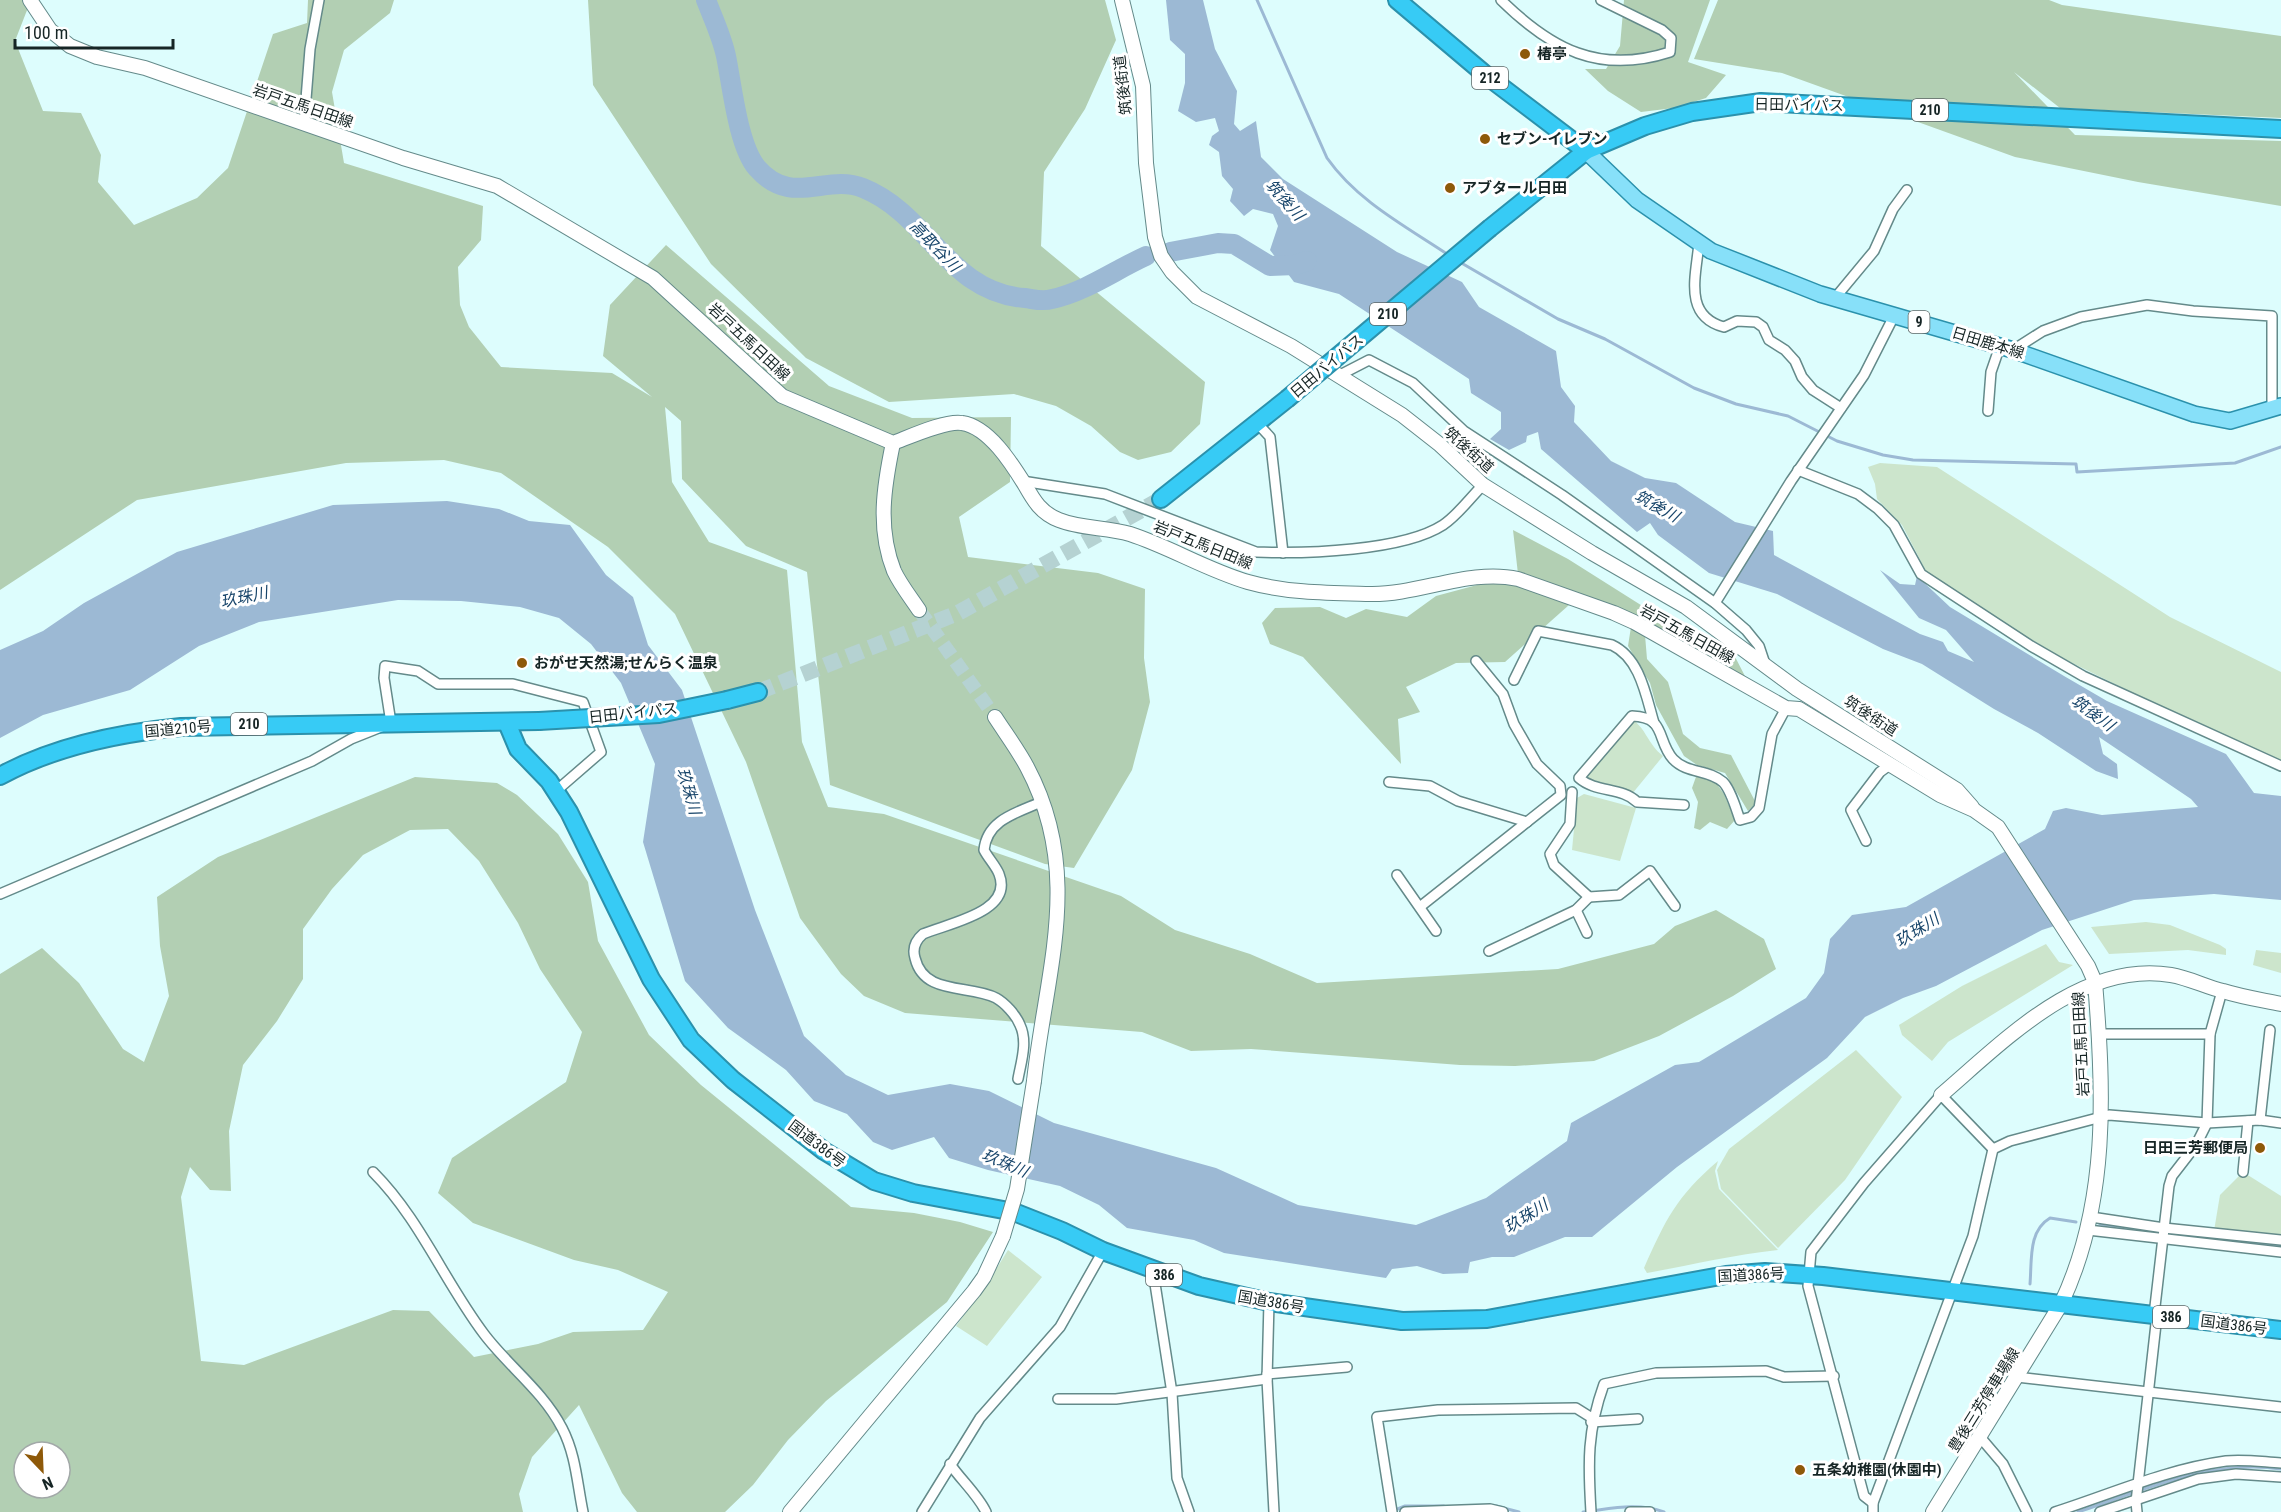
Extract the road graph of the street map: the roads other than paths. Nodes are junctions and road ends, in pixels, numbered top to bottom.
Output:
1 (30, 0) edge
2 (319, 0) edge
3 (1122, 0) edge
4 (1397, 0) edge
5 (1502, 0) edge
6 (1601, 0) edge
7 (304, 124) junction
8 (2281, 129) edge
9 (1586, 151) junction
10 (1907, 190) dead end
11 (1699, 243) junction
12 (1835, 298) junction
13 (1894, 315) junction
14 (2276, 315) edge
15 (2006, 348) junction
16 (1338, 376) junction
17 (2276, 407) edge
18 (1841, 408) junction
19 (1988, 411) dead end
20 (1258, 424) junction
21 (892, 443) junction
22 (1798, 470) junction
23 (1022, 481) junction
24 (1483, 485) junction
25 (1161, 500) tunnel mouth
26 (1282, 553) junction
27 (1715, 603) junction
28 (920, 610) tunnel mouth
29 (1476, 661) dead end
30 (1765, 666) junction
31 (1514, 680) dead end
32 (758, 692) tunnel mouth
33 (1786, 708) junction
34 (995, 717) tunnel mouth
35 (391, 723) junction
36 (507, 723) junction
37 (1654, 723) junction
38 (1891, 764) junction
39 (2281, 766) edge
40 (0, 776) edge
41 (1389, 782) dead end
42 (1585, 783) junction
43 (556, 791) junction
44 (1572, 792) junction
45 (1562, 795) junction
46 (1041, 802) junction
47 (1684, 805) dead end
48 (1974, 810) junction
49 (1527, 822) junction
50 (1866, 841) dead end
51 (1397, 875) dead end
52 (0, 894) edge
53 (1589, 897) junction
54 (1421, 906) junction
55 (1675, 906) dead end
56 (1576, 910) junction
57 (1436, 931) dead end
58 (1587, 933) dead end
59 (1489, 951) dead end
60 (2095, 982) junction
61 (2222, 991) junction
62 (2281, 1004) edge
63 (2270, 1029) dead end
64 (2098, 1034) junction
65 (2210, 1035) junction
66 (1018, 1079) dead end
67 (1941, 1095) junction
68 (2100, 1118) junction
69 (2260, 1120) junction
70 (2248, 1121) junction
71 (2207, 1123) junction
72 (2281, 1123) edge
73 (1993, 1149) junction
74 (373, 1172) dead end
75 (2243, 1172) dead end
76 (2090, 1223) junction
77 (2163, 1233) junction
78 (2281, 1240) edge
79 (1103, 1251) junction
80 (2281, 1252) edge
81 (1153, 1271) junction
82 (1808, 1274) junction
83 (1953, 1291) junction
84 (1269, 1302) junction
85 (2061, 1304) junction
86 (2155, 1315) junction
87 (2281, 1330) edge
88 (1347, 1367) dead end
89 (1268, 1376) junction
90 (1834, 1376) junction
91 (2018, 1377) junction
92 (2146, 1392) junction
93 (1172, 1393) junction
94 (1058, 1399) dead end
95 (2281, 1407) edge
96 (1638, 1419) dead end
97 (1592, 1420) junction
98 (1980, 1437) junction
99 (2281, 1463) edge
100 (950, 1464) junction
101 (2281, 1477) edge
102 (2138, 1483) junction
103 (2136, 1502) junction
104 (1873, 1508) edge
105 (1391, 1510) edge
106 (1591, 1510) edge
107 (583, 1512) edge
108 (790, 1512) edge
109 (922, 1512) edge
110 (986, 1512) edge
111 (1189, 1512) edge
112 (1274, 1512) edge
113 (1405, 1512) edge
114 (1503, 1512) edge
115 (1630, 1512) edge
116 (1650, 1512) edge
117 (1933, 1512) edge
118 (2027, 1512) edge
119 (2055, 1512) edge
120 (2100, 1512) edge
121 (2137, 1512) edge

1 - 7 main road, 岩戸五馬日田線
2 - 7 street
3 - 16 main road, 筑後街道
4 - 9 highway, 212
5 - 6 street
7 - 21 main road, 岩戸五馬日田線
8 - 9 highway, 日田バイパス / 210
9 - 11 main road, 日田鹿本線 / 9
9 - 20 highway, 日田バイパス / 210, bridge
10 - 12 street
11 - 12 main road, 日田鹿本線 / 9
11 - 18 street
12 - 13 main road, 日田鹿本線 / 9
13 - 15 main road, 日田鹿本線 / 9
13 - 18 street
14 - 15 street
14 - 17 street
15 - 17 main road, 日田鹿本線 / 9
15 - 19 street
16 - 24 main road, 筑後街道
16 - 27 street
18 - 22 street
20 - 25 highway, 日田バイパス / 210
20 - 26 street
21 - 23 main road, 岩戸五馬日田線
21 - 28 main road
22 - 27 street
22 - 39 street
23 - 26 street
23 - 33 main road, 岩戸五馬日田線
24 - 26 street
24 - 30 main road, 筑後街道
27 - 30 street
29 - 45 street
30 - 48 main road, 筑後街道
31 - 37 street
32 - 36 highway, 日田バイパス / 210, bridge
33 - 37 street
33 - 38 main road, 岩戸五馬日田線
34 - 46 main road
35 - 36 highway, 国道210号 / 210
35 - 40 highway, 国道210号 / 210
35 - 43 street
35 - 52 street
36 - 43 highway, 国道386号 / 386
37 - 42 street
38 - 48 main road, 岩戸五馬日田線
38 - 50 street
41 - 49 street
42 - 44 street
42 - 47 street
43 - 79 highway, 国道386号 / 386
44 - 45 street
44 - 53 street
45 - 49 street
46 - 66 street
46 - 108 main road, bridge
48 - 60 main road, 岩戸五馬日田線
49 - 54 street
51 - 54 street
53 - 55 street
53 - 56 street
54 - 57 street
56 - 58 street
56 - 59 street
60 - 61 main road
60 - 64 main road, 岩戸五馬日田線
60 - 67 main road
61 - 62 main road
61 - 65 street
63 - 69 street
64 - 65 street
64 - 68 main road, 岩戸五馬日田線
65 - 71 street
67 - 73 street
67 - 82 street
68 - 71 street
68 - 73 street
68 - 76 main road, 岩戸五馬日田線
69 - 70 street
69 - 72 street
70 - 71 street
70 - 75 street
71 - 77 street
73 - 83 street
74 - 107 street
76 - 77 street
76 - 85 main road, 岩戸五馬日田線
77 - 78 street
77 - 80 street
77 - 86 street
79 - 81 highway, 国道386号 / 386
79 - 100 street
81 - 84 highway, 国道386号 / 386
81 - 93 street
82 - 83 highway, 国道386号 / 386
82 - 84 highway, 国道386号 / 386
82 - 90 street
83 - 85 highway, 国道386号 / 386
83 - 104 street
84 - 89 street
85 - 86 highway, 国道386号 / 386
85 - 91 main road, 豊後三芳停車場線
86 - 87 highway, 国道386号 / 386
86 - 92 street
88 - 89 street
89 - 93 street
89 - 112 street
90 - 97 street
90 - 104 street
91 - 92 street
91 - 98 main road, 豊後三芳停車場線
92 - 95 street
92 - 102 street
93 - 94 street
93 - 111 street
96 - 97 street
97 - 105 street
97 - 106 street
98 - 117 main road, 豊後三芳停車場線
98 - 118 street
99 - 102 street
100 - 109 street
100 - 110 street
101 - 103 street
102 - 103 street
102 - 119 street
103 - 120 street
103 - 121 street
113 - 114 street
115 - 116 street

